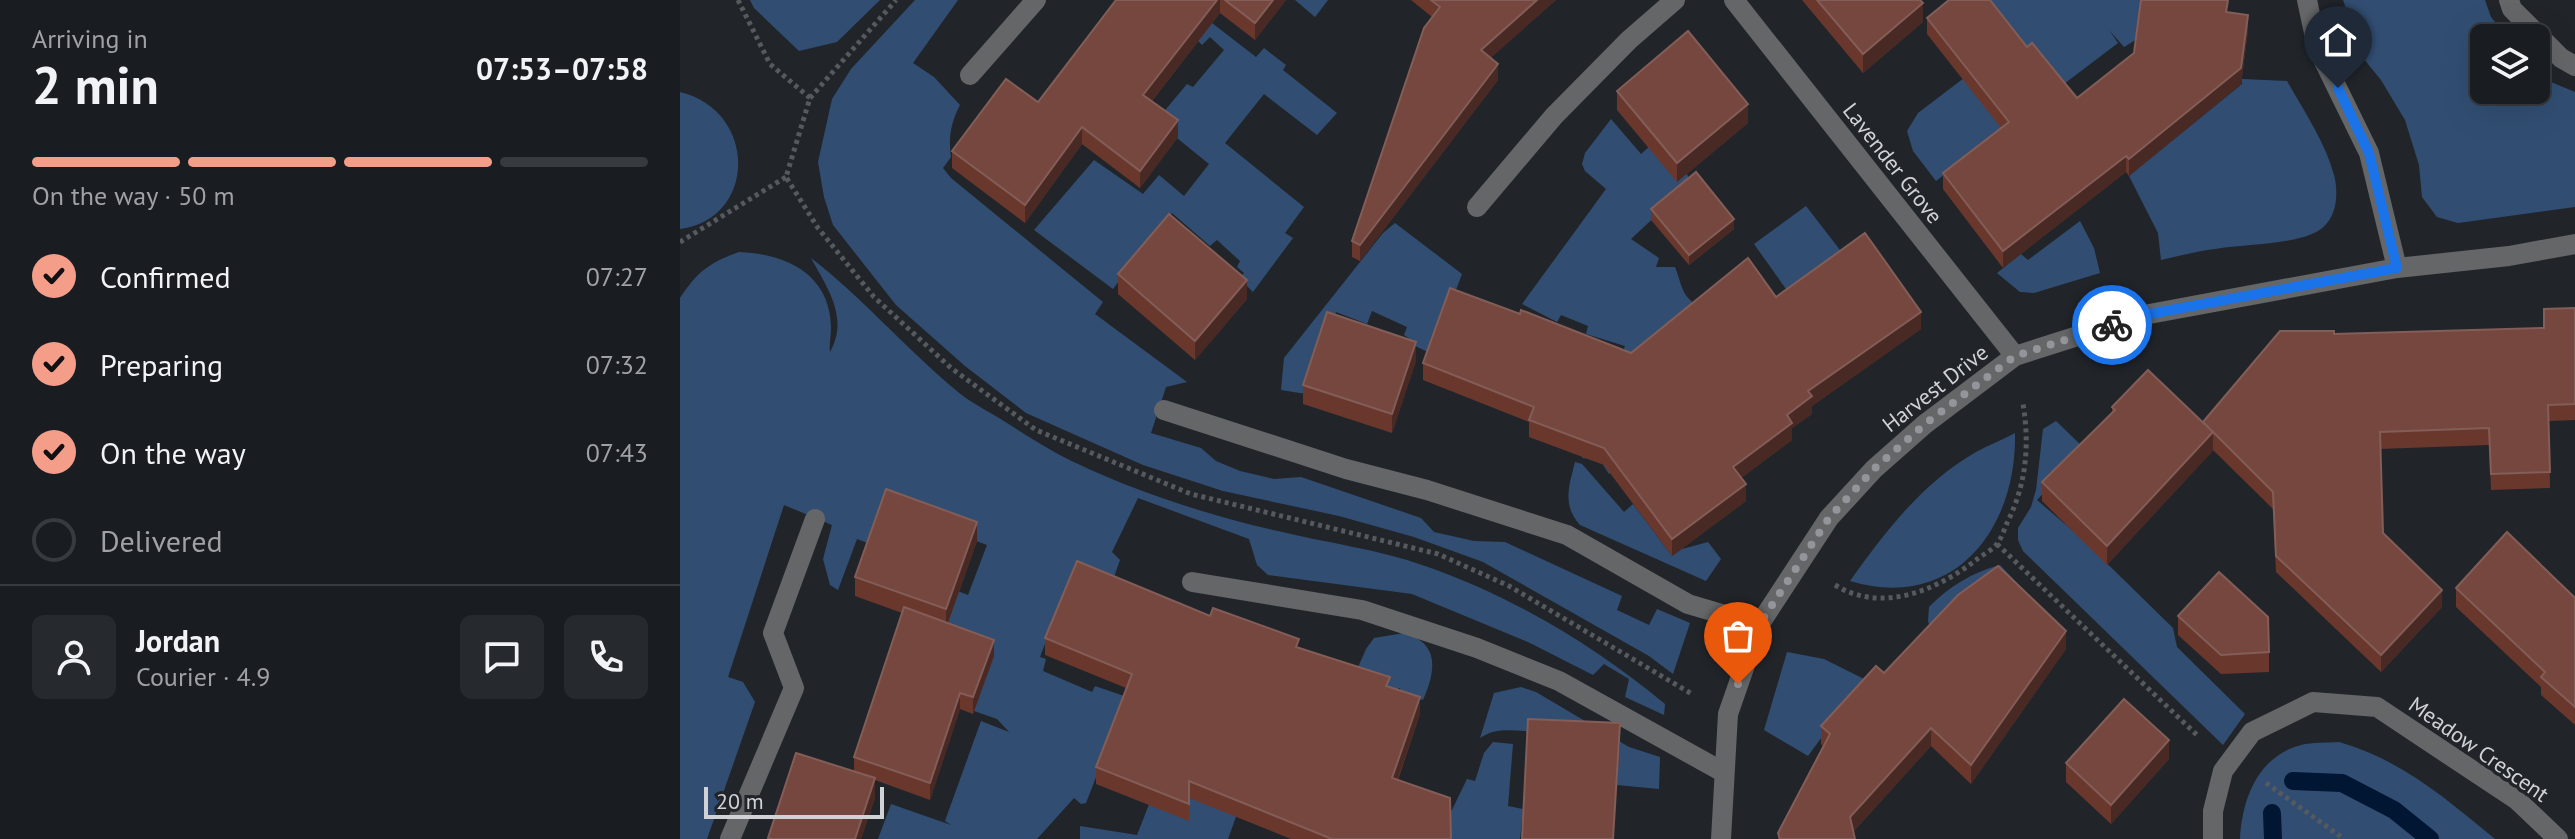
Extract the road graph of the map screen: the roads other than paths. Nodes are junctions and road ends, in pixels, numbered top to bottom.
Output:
1 (1036, 0) edge
2 (1675, 0) edge
3 (1734, 0) edge
4 (2307, 0) edge
5 (2509, 0) edge
6 (2575, 66) edge
7 (970, 75) dead end
8 (1477, 207) dead end
9 (2575, 244) edge
10 (2397, 268) junction
11 (2015, 356) junction
12 (1164, 410) dead end
13 (815, 519) dead end
14 (1192, 582) dead end
15 (1759, 625) junction
16 (1723, 772) junction
17 (730, 839) edge
18 (1721, 839) edge
19 (2213, 839) edge
20 (2558, 839) edge

1 - 7 street
2 - 8 street
3 - 11 street, Lavender Grove
4 - 10 street
5 - 6 street
9 - 10 street, Harvest Drive
10 - 11 street, Harvest Drive
11 - 15 street, Harvest Drive
12 - 15 street
13 - 17 street
14 - 16 street
15 - 16 street, Harvest Drive
16 - 18 street, Harvest Drive
19 - 20 street, Meadow Crescent

